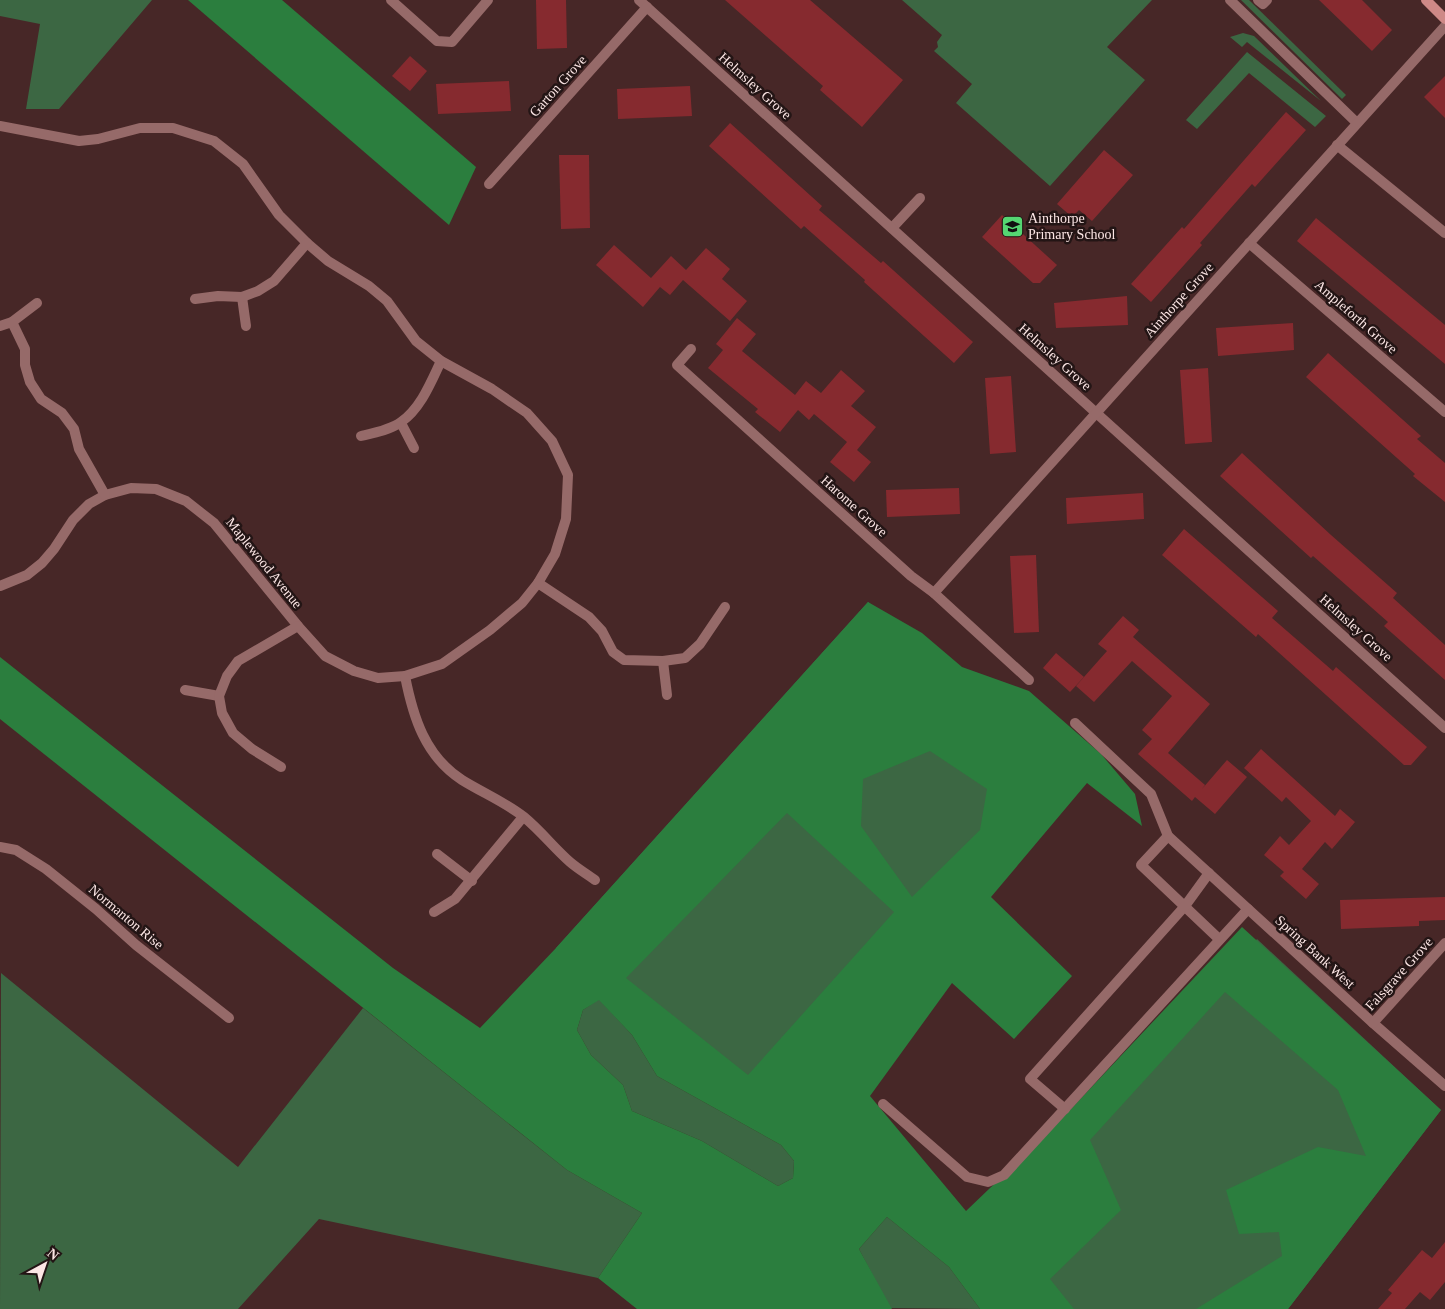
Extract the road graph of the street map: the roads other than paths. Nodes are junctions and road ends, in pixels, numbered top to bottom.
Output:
1 (391, 0) edge
2 (488, 0) edge
3 (639, 0) edge
4 (1230, 0) edge
5 (1258, 0) edge
6 (1267, 0) edge
7 (1426, 0) edge
8 (647, 8) junction
9 (1445, 19) edge
10 (1445, 26) edge
11 (1356, 124) junction
12 (0, 126) edge
13 (1336, 145) junction
14 (489, 184) dead end
15 (920, 198) dead end
16 (892, 228) junction
17 (1445, 233) edge
18 (307, 243) junction
19 (1249, 243) junction
20 (242, 297) junction
21 (194, 299) dead end
22 (37, 303) dead end
23 (12, 322) junction
24 (0, 326) edge
25 (246, 326) dead end
26 (691, 349) dead end
27 (441, 361) junction
28 (1096, 412) junction
29 (1445, 412) edge
30 (401, 423) junction
31 (361, 436) dead end
32 (414, 448) dead end
33 (105, 495) junction
34 (538, 583) junction
35 (0, 586) edge
36 (934, 593) junction
37 (724, 607) dead end
38 (298, 626) junction
39 (663, 661) junction
40 (406, 676) junction
41 (1028, 680) dead end
42 (185, 690) dead end
43 (667, 695) dead end
44 (220, 696) junction
45 (1074, 723) dead end
46 (1445, 728) edge
47 (281, 767) dead end
48 (523, 816) junction
49 (1168, 836) junction
50 (0, 847) edge
51 (437, 854) dead end
52 (1209, 873) junction
53 (595, 880) dead end
54 (472, 881) junction
55 (1185, 906) junction
56 (1248, 909) junction
57 (434, 912) dead end
58 (1219, 939) junction
59 (1445, 943) edge
60 (229, 1018) dead end
61 (1373, 1023) junction
62 (1445, 1086) edge
63 (883, 1104) dead end
64 (1065, 1109) junction

1 - 2 street
3 - 8 street, Helmsley Grove
4 - 11 street
5 - 6 street
7 - 9 street
8 - 14 street, Garton Grove
8 - 16 street, Helmsley Grove
10 - 11 street, Ainthorpe Grove
11 - 13 street, Ainthorpe Grove
12 - 18 street, Maplewood Avenue
13 - 17 street
13 - 19 street, Ainthorpe Grove
15 - 16 street
16 - 28 street, Helmsley Grove
18 - 20 street
18 - 27 street, Maplewood Avenue
19 - 28 street, Ainthorpe Grove
19 - 29 street, Ampleforth Grove
20 - 21 street
20 - 25 street
22 - 23 street
23 - 24 street
23 - 33 street
26 - 36 street, Harome Grove
27 - 30 street
27 - 34 street, Maplewood Avenue
28 - 36 street, Ainthorpe Grove
28 - 46 street, Helmsley Grove
30 - 31 street
30 - 32 street
33 - 35 street, Maplewood Avenue
33 - 38 street, Maplewood Avenue
34 - 39 street
34 - 40 street, Maplewood Avenue
36 - 41 street, Harome Grove
37 - 39 street
38 - 40 street, Maplewood Avenue
38 - 44 street
39 - 43 street
40 - 48 street
42 - 44 street
44 - 47 street
45 - 49 street
48 - 53 street
48 - 54 street
49 - 52 street, Spring Bank West
49 - 55 street
50 - 60 street, Normanton Rise
51 - 54 street
52 - 55 street
52 - 56 street, Spring Bank West
54 - 57 street
55 - 58 street
55 - 64 street
56 - 58 street
56 - 61 street, Spring Bank West
58 - 64 street
59 - 61 street, Falsgrave Grove
61 - 62 street, Spring Bank West
63 - 64 street

